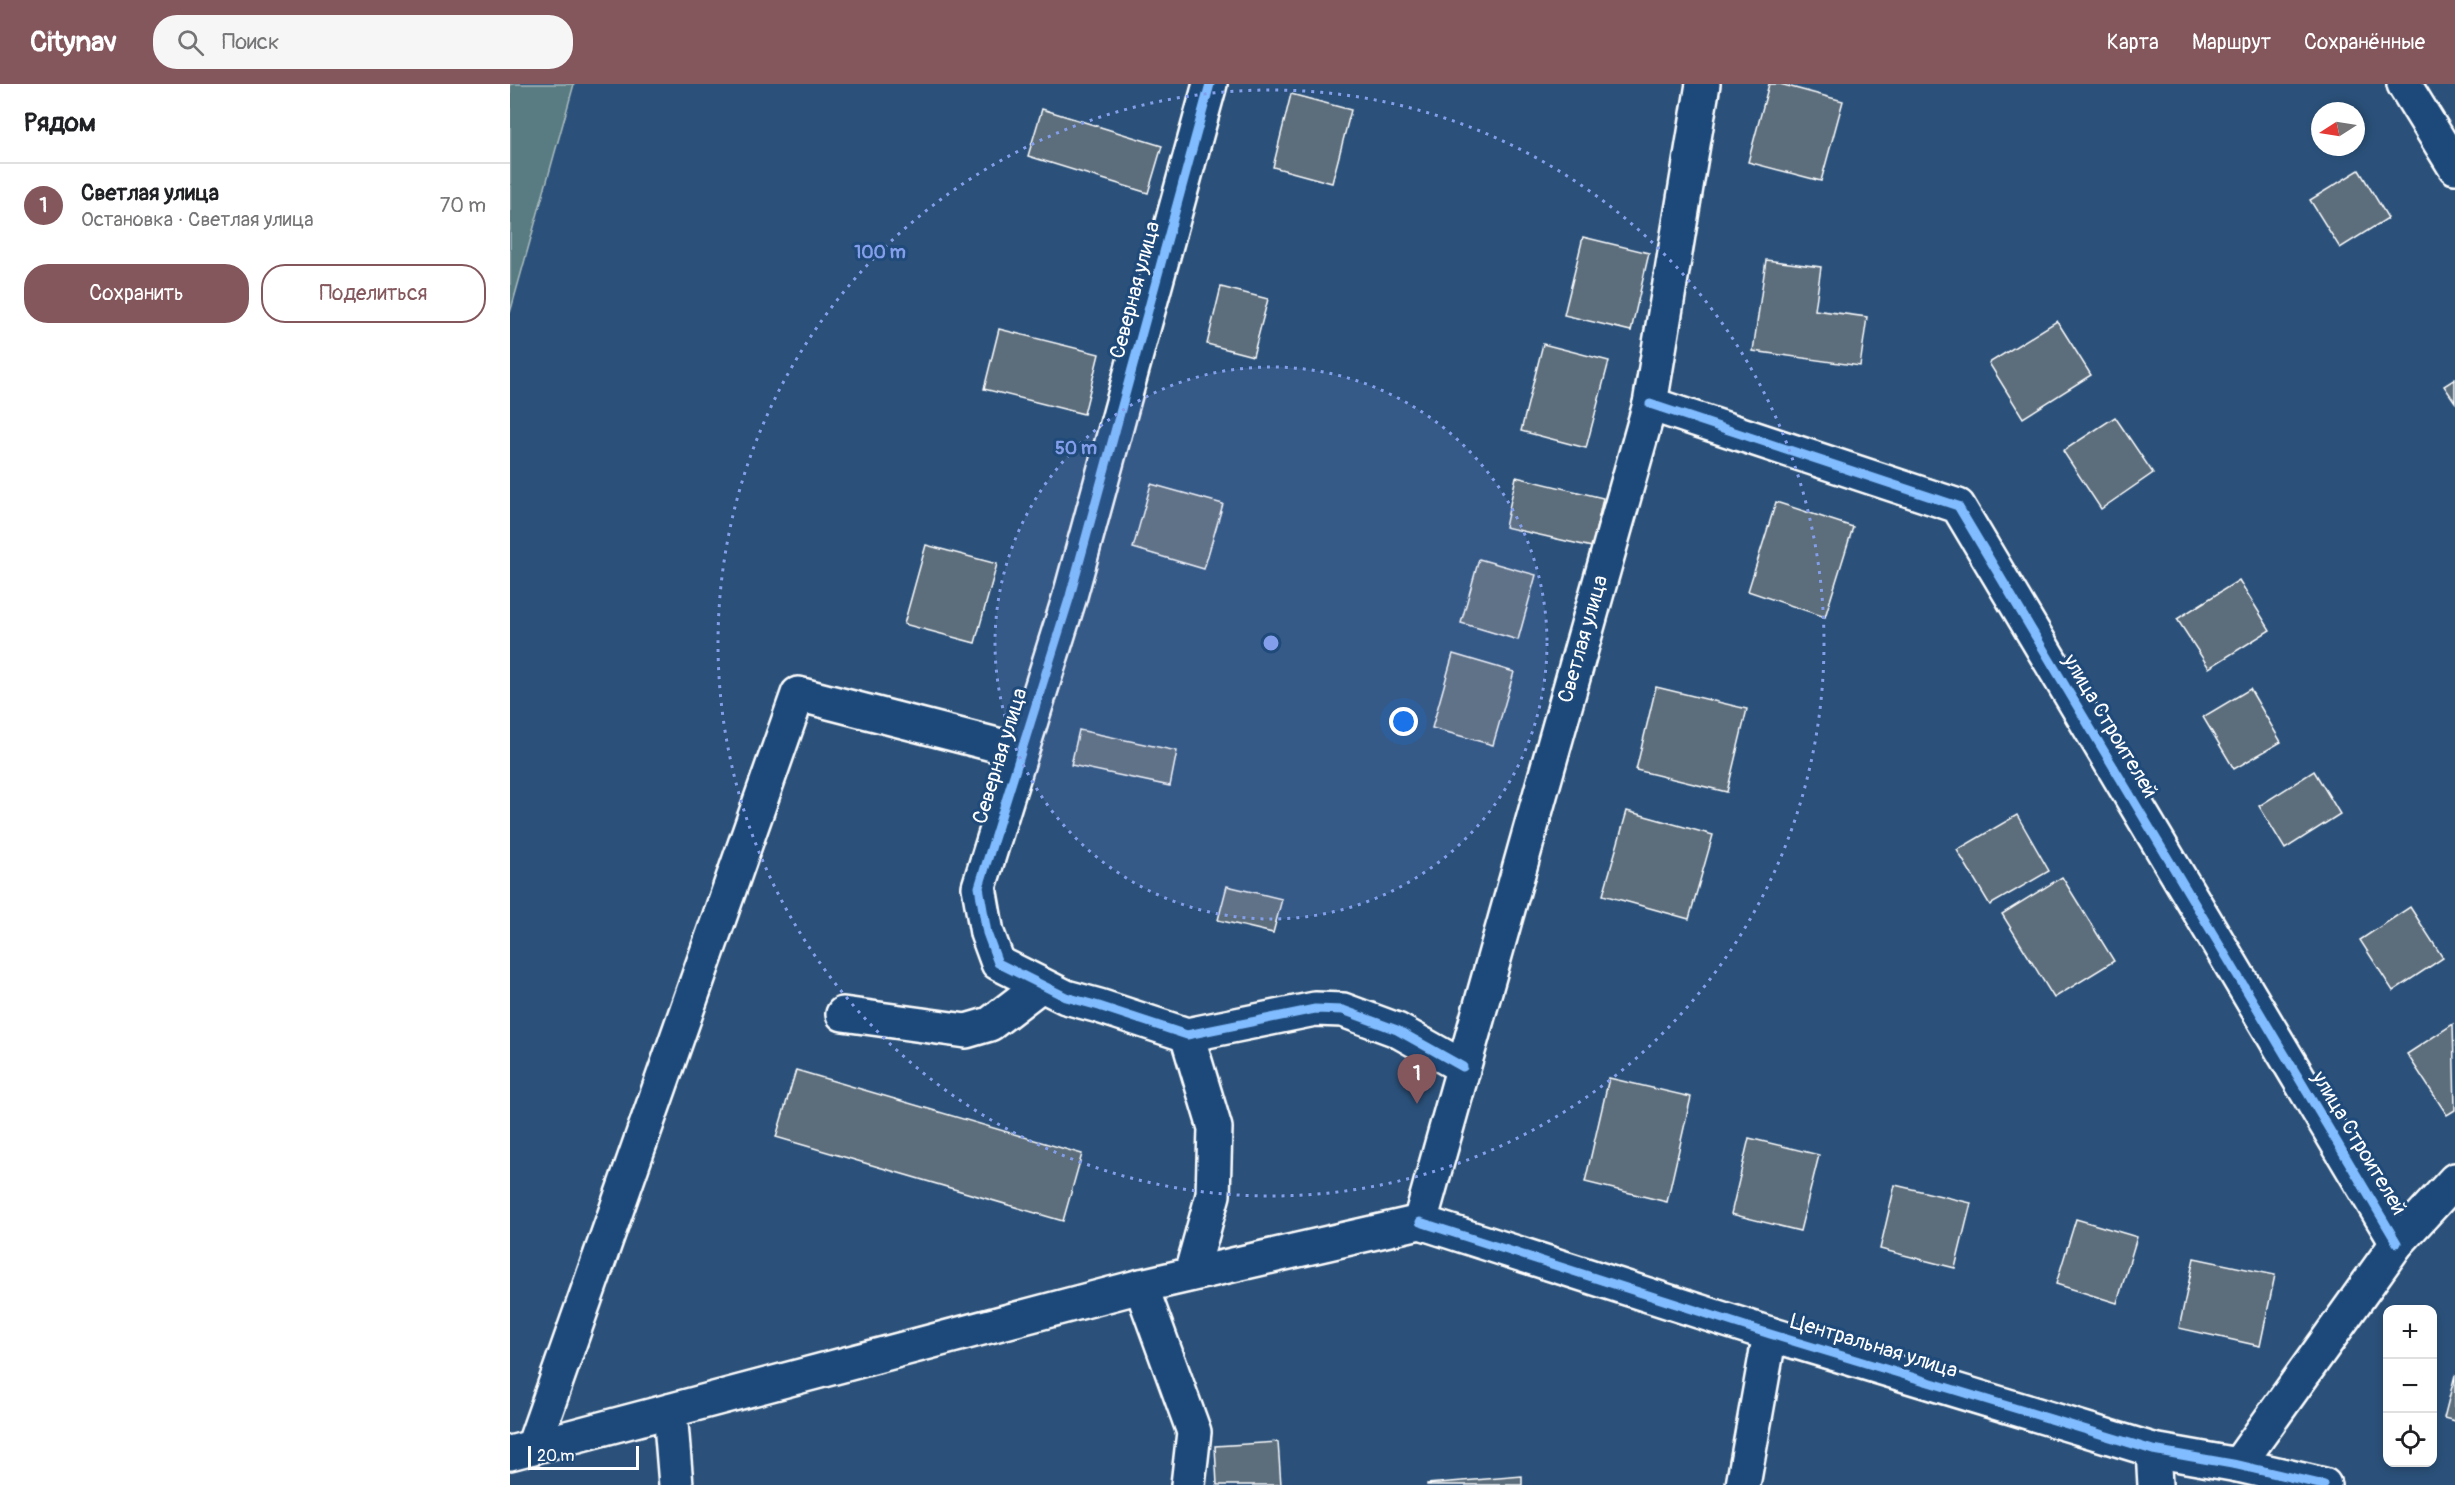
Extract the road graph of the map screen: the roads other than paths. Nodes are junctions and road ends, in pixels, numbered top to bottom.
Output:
1 (1210, 84) edge
2 (1703, 84) edge
3 (2404, 84) edge
4 (2455, 167) edge
5 (1650, 404) junction
6 (1020, 751) junction
7 (1041, 985) junction
8 (843, 1014) dead end
9 (1187, 1035) junction
10 (1463, 1067) junction
11 (2455, 1180) edge
12 (1420, 1222) junction
13 (2397, 1243) junction
14 (1191, 1275) junction
15 (1141, 1286) junction
16 (1770, 1334) junction
17 (670, 1411) junction
18 (522, 1450) edge
19 (2153, 1450) junction
20 (2238, 1465) junction
21 (676, 1485) edge
22 (1188, 1485) edge
23 (1743, 1485) edge
24 (2155, 1485) edge
25 (2324, 1485) edge

1 - 6 street, Северная улица
2 - 5 street, Светлая улица
3 - 4 street
5 - 10 street, Светлая улица
5 - 13 street, улица Строителей
6 - 7 street, Северная улица
6 - 18 street
7 - 8 street
7 - 9 street, Северная улица
9 - 10 street, Северная улица
9 - 14 street
10 - 12 street, Светлая улица
11 - 13 street
12 - 14 street
12 - 16 street, Центральная улица
13 - 20 street
14 - 15 street
15 - 17 street
15 - 22 street
16 - 19 street, Центральная улица
16 - 23 street
17 - 18 street
17 - 21 street
19 - 20 street, Центральная улица
19 - 24 street
20 - 25 street, Центральная улица

